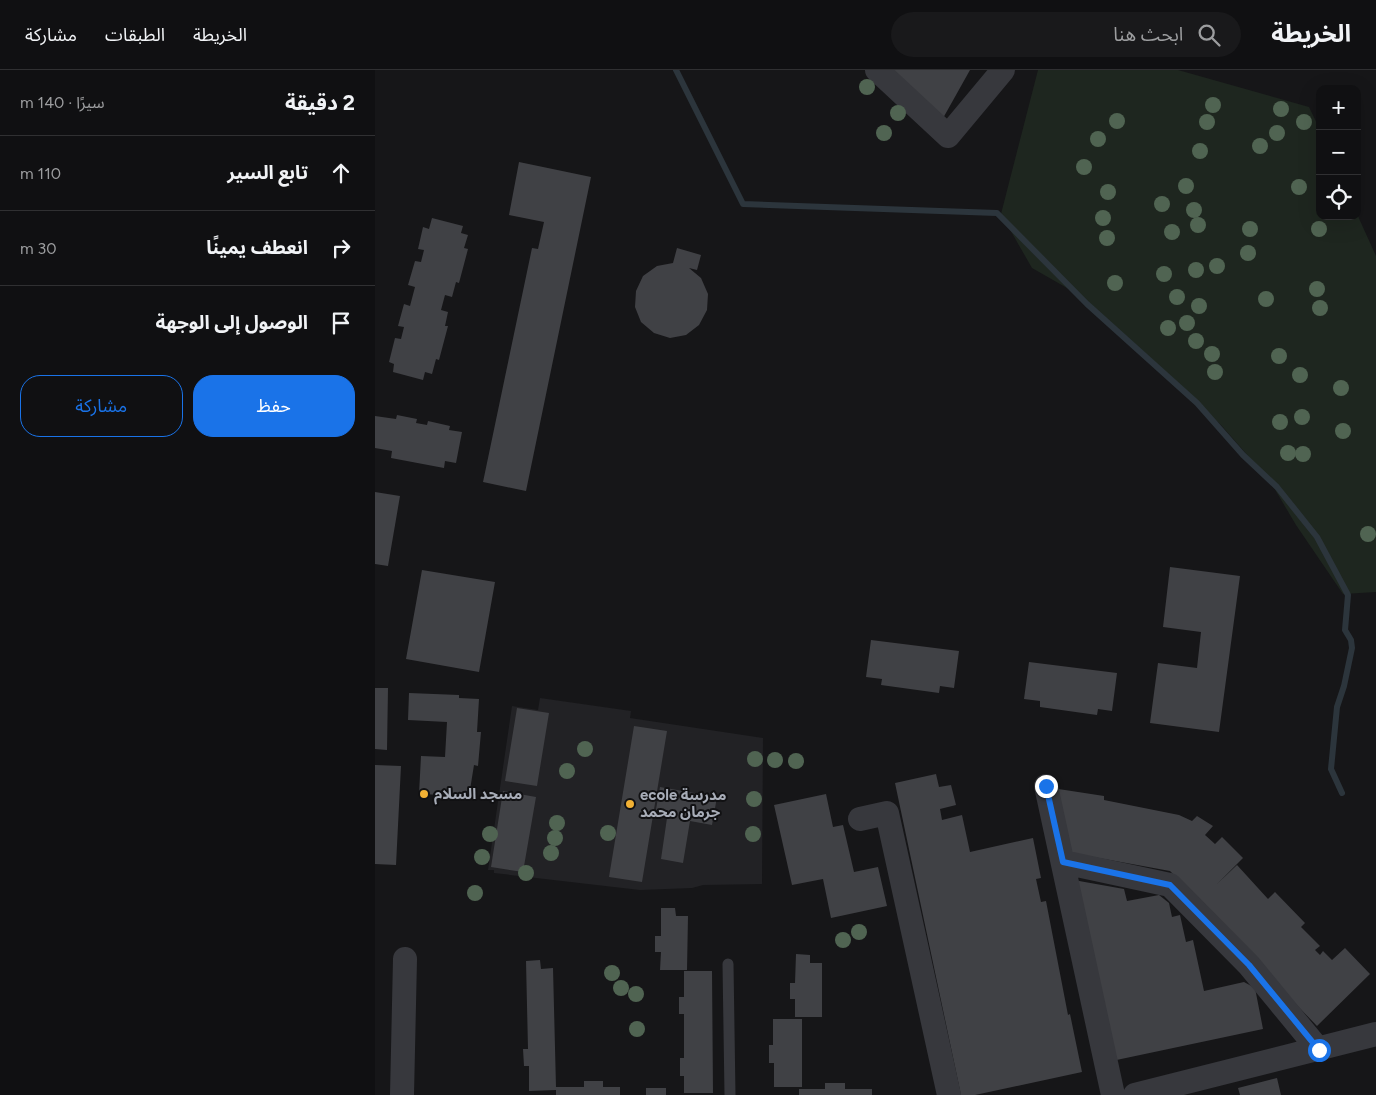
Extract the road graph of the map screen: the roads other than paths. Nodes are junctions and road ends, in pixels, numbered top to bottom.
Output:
1 (877, 70) edge
2 (1003, 70) edge
3 (1046, 786) dead end
4 (860, 819) dead end
5 (1063, 862) junction
6 (405, 959) dead end
7 (727, 964) dead end
8 (1376, 1034) edge
9 (1319, 1050) junction
10 (402, 1095) edge
11 (730, 1095) edge
12 (949, 1095) edge
13 (1113, 1095) edge
14 (1135, 1095) edge

1 - 2 street
3 - 5 street
4 - 12 street
5 - 9 street
5 - 13 street
6 - 10 street
7 - 11 lane
8 - 9 street
9 - 14 street

